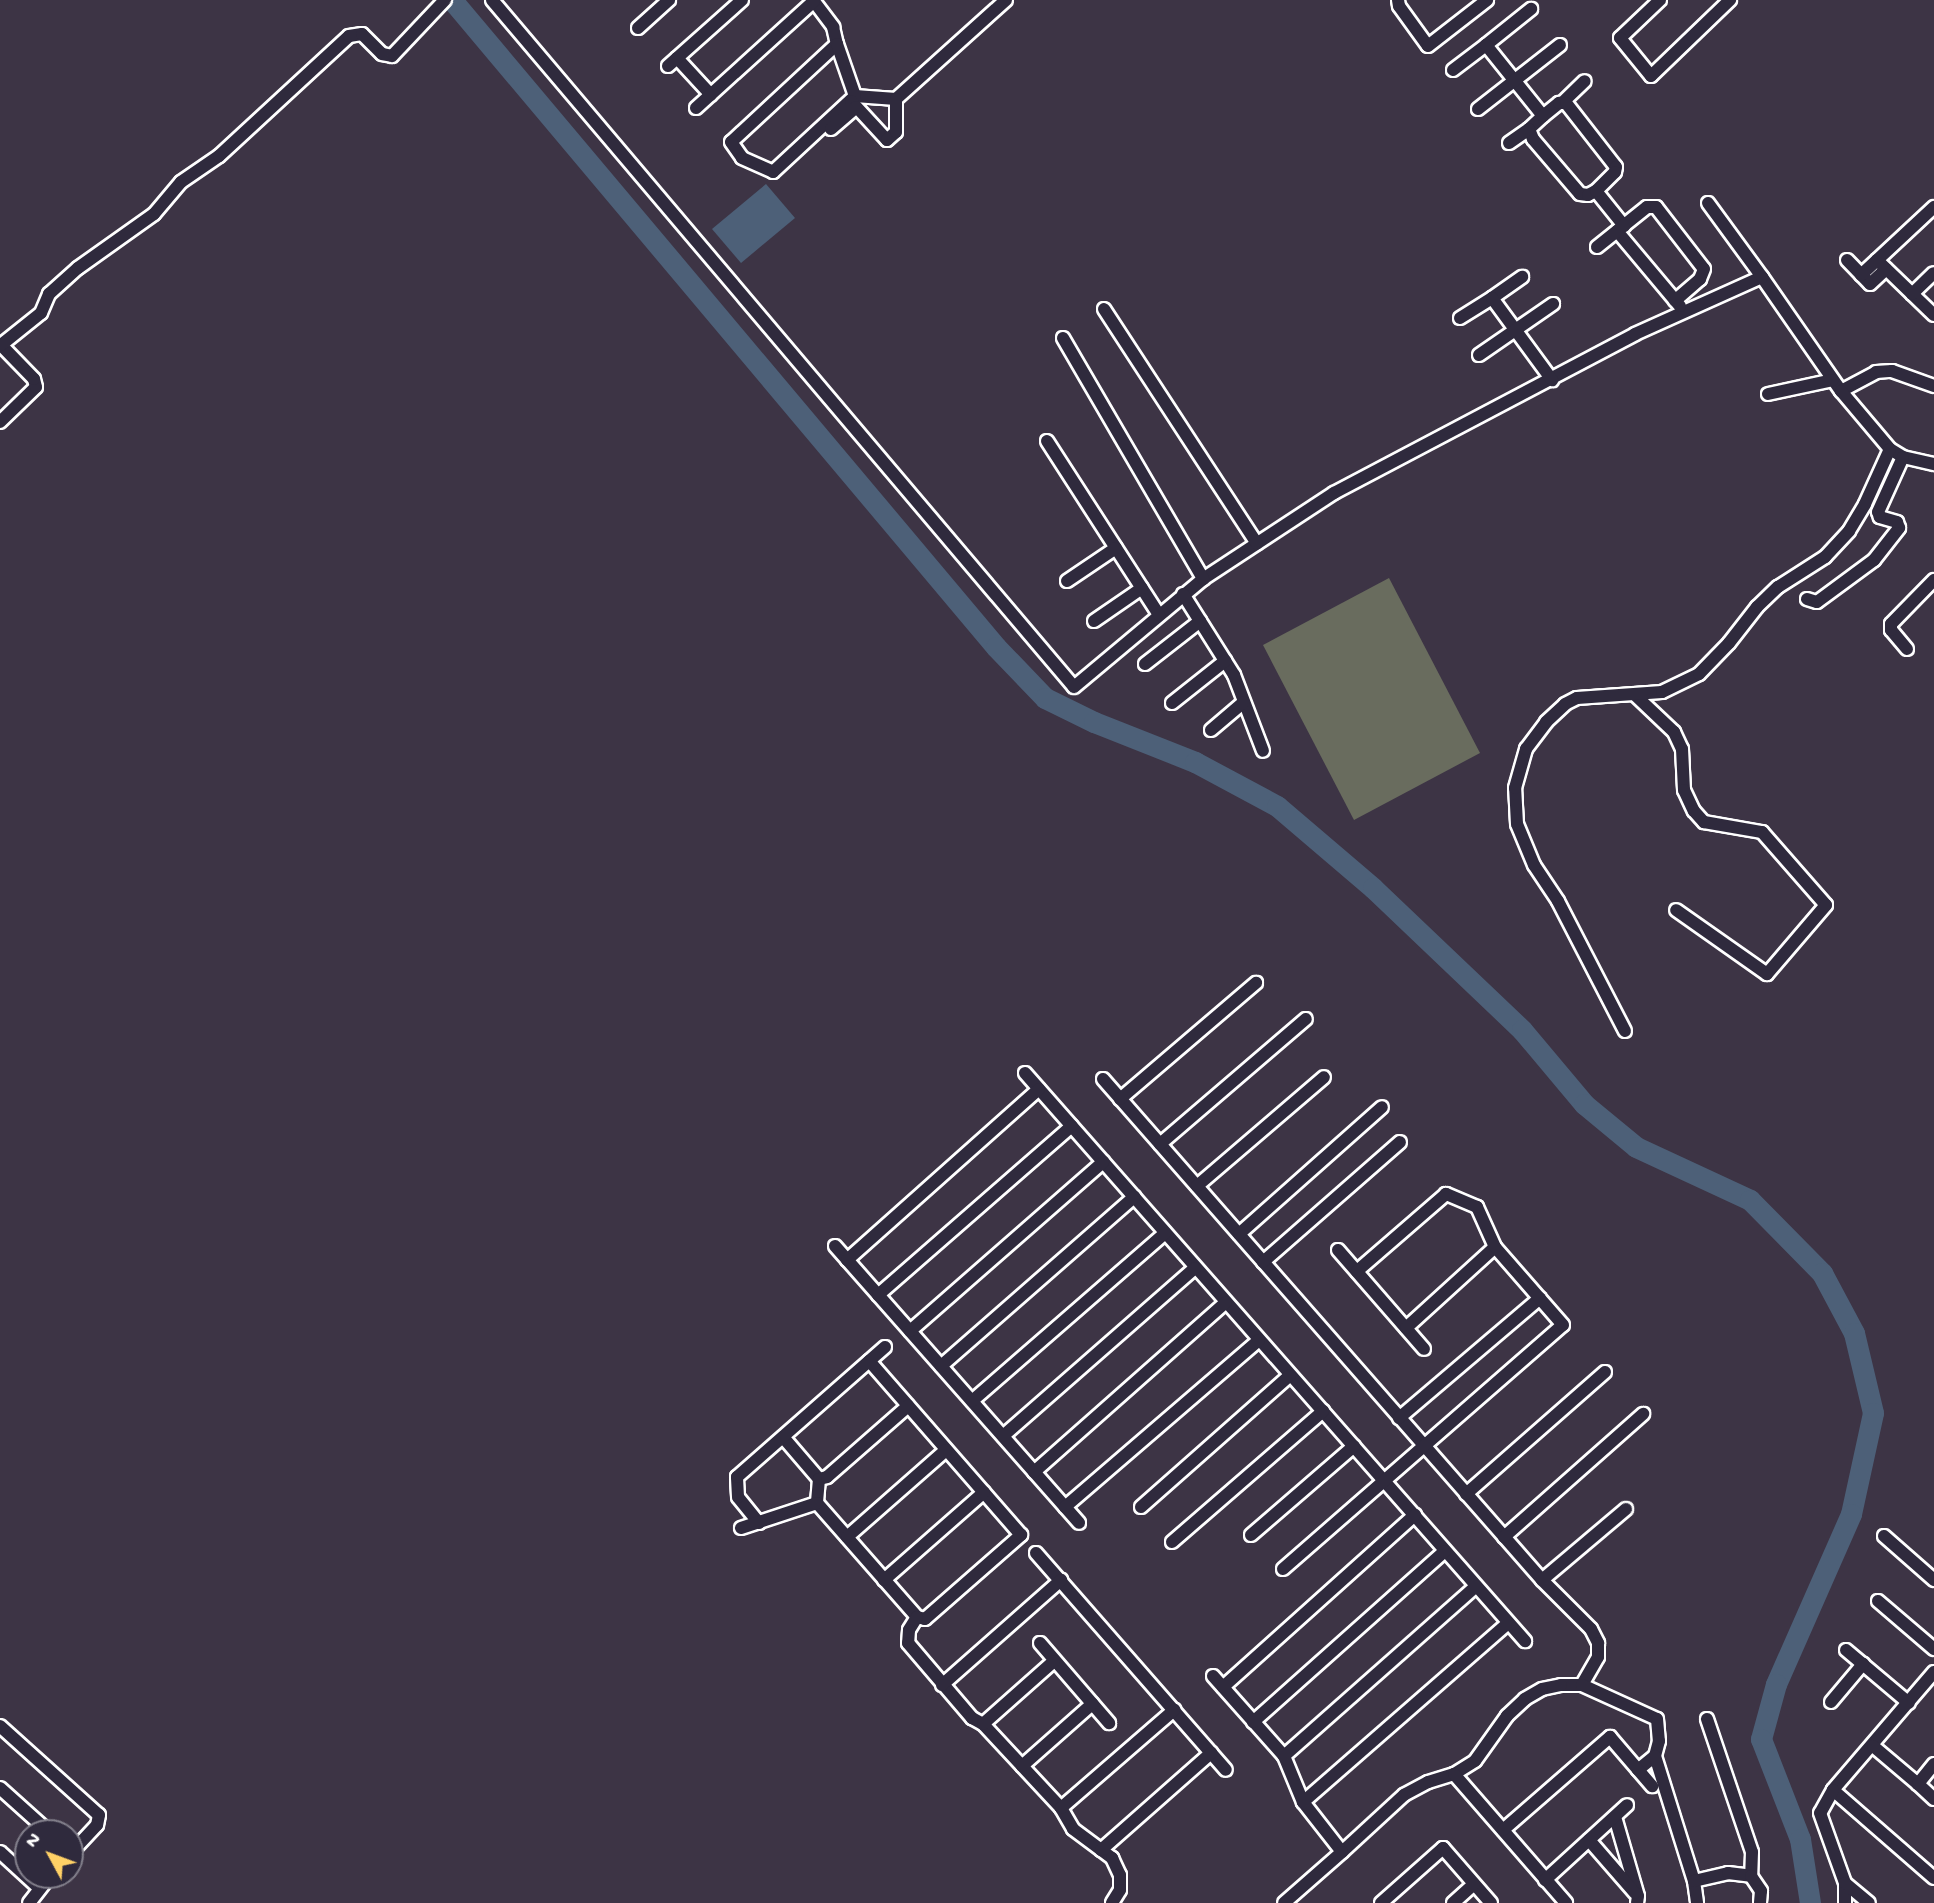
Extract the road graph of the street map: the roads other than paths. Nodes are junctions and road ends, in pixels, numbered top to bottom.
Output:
1 (445, 0) edge
2 (492, 0) edge
3 (669, 0) edge
4 (742, 0) edge
5 (813, 0) edge
6 (1006, 0) edge
7 (1487, 0) edge
8 (1660, 0) edge
9 (1730, 0) edge
10 (1401, 2) edge
11 (1531, 9) dead end
12 (638, 28) dead end
13 (837, 44) junction
14 (1560, 45) dead end
15 (1486, 46) junction
16 (1453, 70) dead end
17 (1514, 80) junction
18 (1585, 81) dead end
19 (711, 94) junction
20 (896, 99) junction
21 (854, 101) junction
22 (1563, 102) junction
23 (696, 108) dead end
24 (1478, 109) dead end
25 (1543, 116) junction
26 (1529, 129) junction
27 (1509, 143) dead end
28 (774, 181) dead end
29 (1596, 191) junction
30 (1709, 203) dead end
31 (1934, 207) edge
32 (1621, 229) junction
33 (1597, 247) dead end
34 (1847, 260) dead end
35 (1881, 265) junction
36 (1934, 273) edge
37 (1522, 277) dead end
38 (1762, 277) junction
39 (1912, 294) junction
40 (1492, 298) junction
41 (1675, 301) junction
42 (1553, 304) dead end
43 (1104, 309) dead end
44 (1685, 313) junction
45 (1934, 315) edge
46 (1460, 318) dead end
47 (1516, 331) junction
48 (1063, 338) dead end
49 (1, 344) edge
50 (1479, 355) dead end
51 (1552, 380) junction
52 (1837, 385) junction
53 (1934, 386) edge
54 (1768, 394) dead end
55 (0, 422) edge
56 (1047, 440) dead end
57 (1890, 449) junction
58 (1903, 457) junction
59 (1934, 464) edge
60 (1257, 544) junction
61 (1116, 548) junction
62 (1203, 579) junction
63 (1067, 580) dead end
64 (1934, 580) edge
65 (1142, 588) junction
66 (1183, 594) junction
67 (1807, 599) dead end
68 (1159, 615) junction
69 (1094, 621) dead end
70 (1200, 621) junction
71 (1908, 649) dead end
72 (1226, 661) junction
73 (1146, 664) dead end
74 (1634, 695) junction
75 (1244, 702) junction
76 (1172, 703) dead end
77 (1211, 730) dead end
78 (1263, 751) dead end
79 (1676, 910) dead end
80 (1256, 984) dead end
81 (1306, 1019) dead end
82 (1625, 1031) dead end
83 (1025, 1073) dead end
84 (1324, 1077) dead end
85 (1103, 1079) dead end
86 (1039, 1088) junction
87 (1121, 1099) junction
88 (1382, 1107) dead end
89 (1072, 1126) junction
90 (1400, 1142) dead end
91 (1160, 1144) junction
92 (1103, 1162) junction
93 (1197, 1186) junction
94 (1134, 1197) junction
95 (1165, 1233) junction
96 (1238, 1234) junction
97 (835, 1246) dead end
98 (1495, 1247) junction
99 (1338, 1250) dead end
100 (848, 1260) junction
101 (1263, 1262) junction
102 (1195, 1268) junction
103 (1357, 1271) junction
104 (878, 1295) junction
105 (1540, 1298) junction
106 (1226, 1302) junction
107 (1406, 1328) junction
108 (910, 1331) junction
109 (1259, 1340) junction
110 (885, 1347) dead end
111 (1424, 1349) dead end
112 (869, 1361) junction
113 (941, 1367) junction
114 (1605, 1372) dead end
115 (1290, 1374) junction
116 (972, 1401) junction
117 (908, 1406) junction
118 (1323, 1411) junction
119 (1643, 1414) dead end
120 (1399, 1418) junction
121 (1003, 1436) junction
122 (783, 1437) junction
123 (1354, 1446) junction
124 (1424, 1446) junction
125 (946, 1450) junction
126 (1034, 1472) junction
127 (819, 1479) junction
128 (1385, 1481) junction
129 (984, 1492) junction
130 (1466, 1494) junction
131 (817, 1503) junction
132 (1065, 1507) junction
133 (1141, 1507) dead end
134 (1626, 1509) dead end
135 (1415, 1515) junction
136 (759, 1523) junction
137 (1079, 1523) dead end
138 (741, 1528) dead end
139 (1251, 1535) dead end
140 (1504, 1536) junction
141 (1884, 1536) dead end
142 (846, 1537) junction
143 (1172, 1542) dead end
144 (1445, 1550) junction
145 (1036, 1553) dead end
146 (1283, 1569) dead end
147 (884, 1580) junction
148 (1060, 1580) junction
149 (1542, 1580) junction
150 (1934, 1580) edge
151 (1476, 1586) junction
152 (1878, 1601) dead end
153 (917, 1617) junction
154 (1508, 1623) junction
155 (1525, 1641) dead end
156 (1040, 1643) dead end
157 (1934, 1649) edge
158 (1846, 1650) dead end
159 (1055, 1661) junction
160 (1863, 1664) junction
161 (1934, 1672) edge
162 (1213, 1676) dead end
163 (942, 1685) junction
164 (1582, 1685) junction
165 (1223, 1687) junction
166 (1831, 1702) dead end
167 (1909, 1703) junction
168 (1093, 1704) junction
169 (1174, 1710) junction
170 (1707, 1719) dead end
171 (1253, 1722) junction
172 (1109, 1723) dead end
173 (983, 1724) junction
174 (1, 1730) edge
175 (1873, 1746) junction
176 (1211, 1753) junction
177 (1284, 1756) junction
178 (1655, 1756) junction
179 (1934, 1764) edge
180 (1022, 1766) junction
181 (1226, 1770) dead end
182 (1638, 1770) junction
183 (1454, 1774) junction
184 (1918, 1784) junction
185 (1652, 1786) dead end
186 (0, 1788) edge
187 (1833, 1790) junction
188 (1934, 1799) edge
189 (1303, 1802) junction
190 (1628, 1805) dead end
191 (1061, 1808) junction
192 (1615, 1817) junction
193 (34, 1819) edge
194 (1503, 1830) junction
195 (84, 1838) edge
196 (1589, 1840) junction
197 (1101, 1850) junction
198 (0, 1852) edge
199 (1342, 1852) junction
200 (14, 1865) edge
201 (1751, 1876) junction
202 (1934, 1878) edge
203 (1545, 1880) junction
204 (1694, 1881) junction
205 (1845, 1882) junction
206 (1474, 1884) junction
207 (1638, 1899) edge
208 (1112, 1903) edge
209 (1284, 1903) edge
210 (1381, 1903) edge
211 (1452, 1903) edge
212 (1490, 1903) edge
213 (1566, 1903) edge
214 (1697, 1903) edge
215 (1760, 1903) edge
216 (1845, 1903) edge
217 (1869, 1903) edge

1 - 49 street
2 - 68 street
3 - 12 street
4 - 19 street
5 - 13 street
5 - 19 street
6 - 20 street
7 - 10 street
8 - 9 street
11 - 15 street
13 - 21 street
13 - 21 street
14 - 17 street
15 - 16 street
15 - 17 street
17 - 24 street
17 - 25 street
18 - 22 street
19 - 23 street
20 - 21 street
20 - 21 street
21 - 28 street
22 - 25 street
22 - 29 street
25 - 26 street
26 - 27 street
26 - 29 street
29 - 32 street
30 - 38 street
31 - 35 street
32 - 33 street
32 - 41 street
32 - 41 street
34 - 35 street
35 - 39 street
36 - 39 street
37 - 40 street
38 - 44 street
38 - 52 street
39 - 45 street
40 - 46 street
40 - 47 street
41 - 44 street
42 - 47 street
43 - 60 street
44 - 51 street
47 - 50 street
47 - 51 street
48 - 62 street
49 - 55 street
51 - 60 street
52 - 53 street
52 - 54 street
52 - 57 street
56 - 61 street
57 - 58 street
57 - 74 street
58 - 59 street
58 - 67 street
60 - 62 street
61 - 63 street
61 - 65 street
62 - 66 street
64 - 71 street
65 - 68 street
65 - 69 street
66 - 68 street
66 - 70 street
70 - 72 street
70 - 73 street
72 - 75 street
72 - 76 street
74 - 79 street
74 - 82 street
75 - 77 street
75 - 78 street
80 - 87 street
81 - 91 street
83 - 86 street
84 - 93 street
85 - 87 street
86 - 89 street
86 - 100 street
87 - 91 street
88 - 96 street
89 - 92 street
89 - 104 street
90 - 101 street
91 - 93 street
92 - 94 street
92 - 108 street
93 - 96 street
94 - 95 street
94 - 113 street
95 - 102 street
95 - 116 street
96 - 101 street
97 - 100 street
98 - 103 street
98 - 105 street
98 - 107 street
99 - 103 street
100 - 104 street
101 - 120 street
102 - 106 street
102 - 121 street
103 - 107 street
104 - 108 street
105 - 120 street
105 - 124 street
106 - 109 street
106 - 126 street
107 - 111 street
108 - 113 street
109 - 115 street
109 - 132 street
110 - 112 street
112 - 117 street
112 - 122 street
113 - 116 street
114 - 130 street
115 - 118 street
115 - 133 street
116 - 121 street
117 - 125 street
117 - 127 street
118 - 123 street
118 - 143 street
119 - 140 street
120 - 124 street
121 - 126 street
122 - 127 street
122 - 136 street
123 - 128 street
123 - 139 street
124 - 128 street
124 - 130 street
125 - 129 street
125 - 142 street
126 - 132 street
127 - 131 street
128 - 135 street
128 - 146 street
129 - 147 street
129 - 153 street
130 - 140 street
131 - 136 street
131 - 142 street
132 - 137 street
134 - 149 street
135 - 144 street
135 - 165 street
136 - 138 street
140 - 149 street
141 - 150 street
142 - 147 street
144 - 151 street
144 - 171 street
145 - 148 street
147 - 153 street
148 - 163 street
148 - 169 street
149 - 164 street
151 - 154 street
151 - 177 street
152 - 157 street
153 - 163 street
154 - 155 street
154 - 189 street
156 - 159 street
158 - 160 street
159 - 168 street
159 - 173 street
160 - 166 street
160 - 167 street
161 - 167 street
162 - 165 street
163 - 173 street
164 - 178 street
164 - 183 street
165 - 171 street
167 - 175 street
168 - 172 street
168 - 180 street
169 - 176 street
169 - 191 street
170 - 201 street
171 - 177 street
173 - 180 street
174 - 195 street
175 - 184 street
175 - 187 street
176 - 181 street
176 - 197 street
177 - 189 street
178 - 182 street
178 - 204 street
179 - 184 street
180 - 191 street
182 - 185 street
182 - 194 street
183 - 194 street
183 - 199 street
184 - 188 street
186 - 193 street
187 - 202 street
187 - 205 street
189 - 199 street
190 - 192 street
191 - 197 street
192 - 196 street
192 - 207 street
194 - 203 street
196 - 203 street
196 - 207 street
197 - 208 street
198 - 200 street
199 - 209 street
201 - 204 street
201 - 215 street
203 - 213 street
204 - 214 street
205 - 216 street
205 - 217 street
206 - 210 street
206 - 211 street
206 - 212 street

